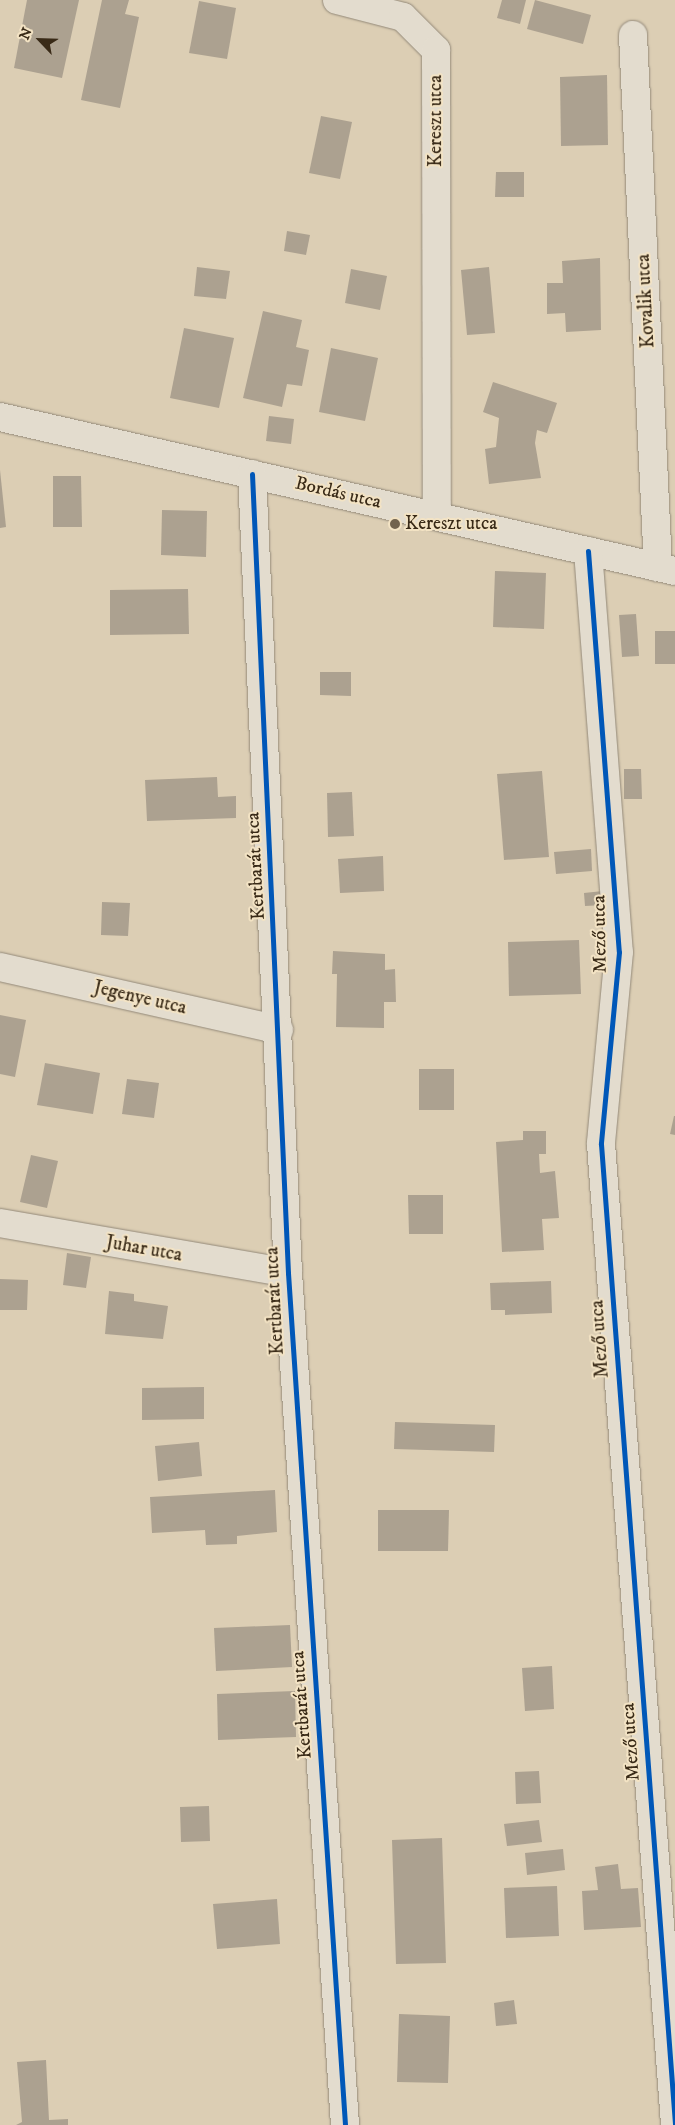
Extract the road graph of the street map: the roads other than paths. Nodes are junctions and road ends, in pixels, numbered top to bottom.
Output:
1 (337, 0) edge
2 (633, 35) dead end
3 (0, 417) edge
4 (252, 474) junction
5 (436, 515) junction
6 (588, 551) junction
7 (666, 569) edge
8 (0, 967) edge
9 (279, 1030) junction
10 (0, 1223) edge
11 (288, 1273) junction
12 (675, 2124) edge
13 (345, 2125) edge

1 - 5 street, Kereszt utca
2 - 7 street, Kovalik utca
3 - 4 street, Bordás utca
4 - 5 street, Bordás utca
4 - 9 street, Kertbarát utca
5 - 6 street, Bordás utca
6 - 7 street, Bordás utca
6 - 12 street, Mező utca
8 - 9 street, Jegenye utca
9 - 11 street, Kertbarát utca
10 - 11 street, Juhar utca
11 - 13 street, Kertbarát utca

